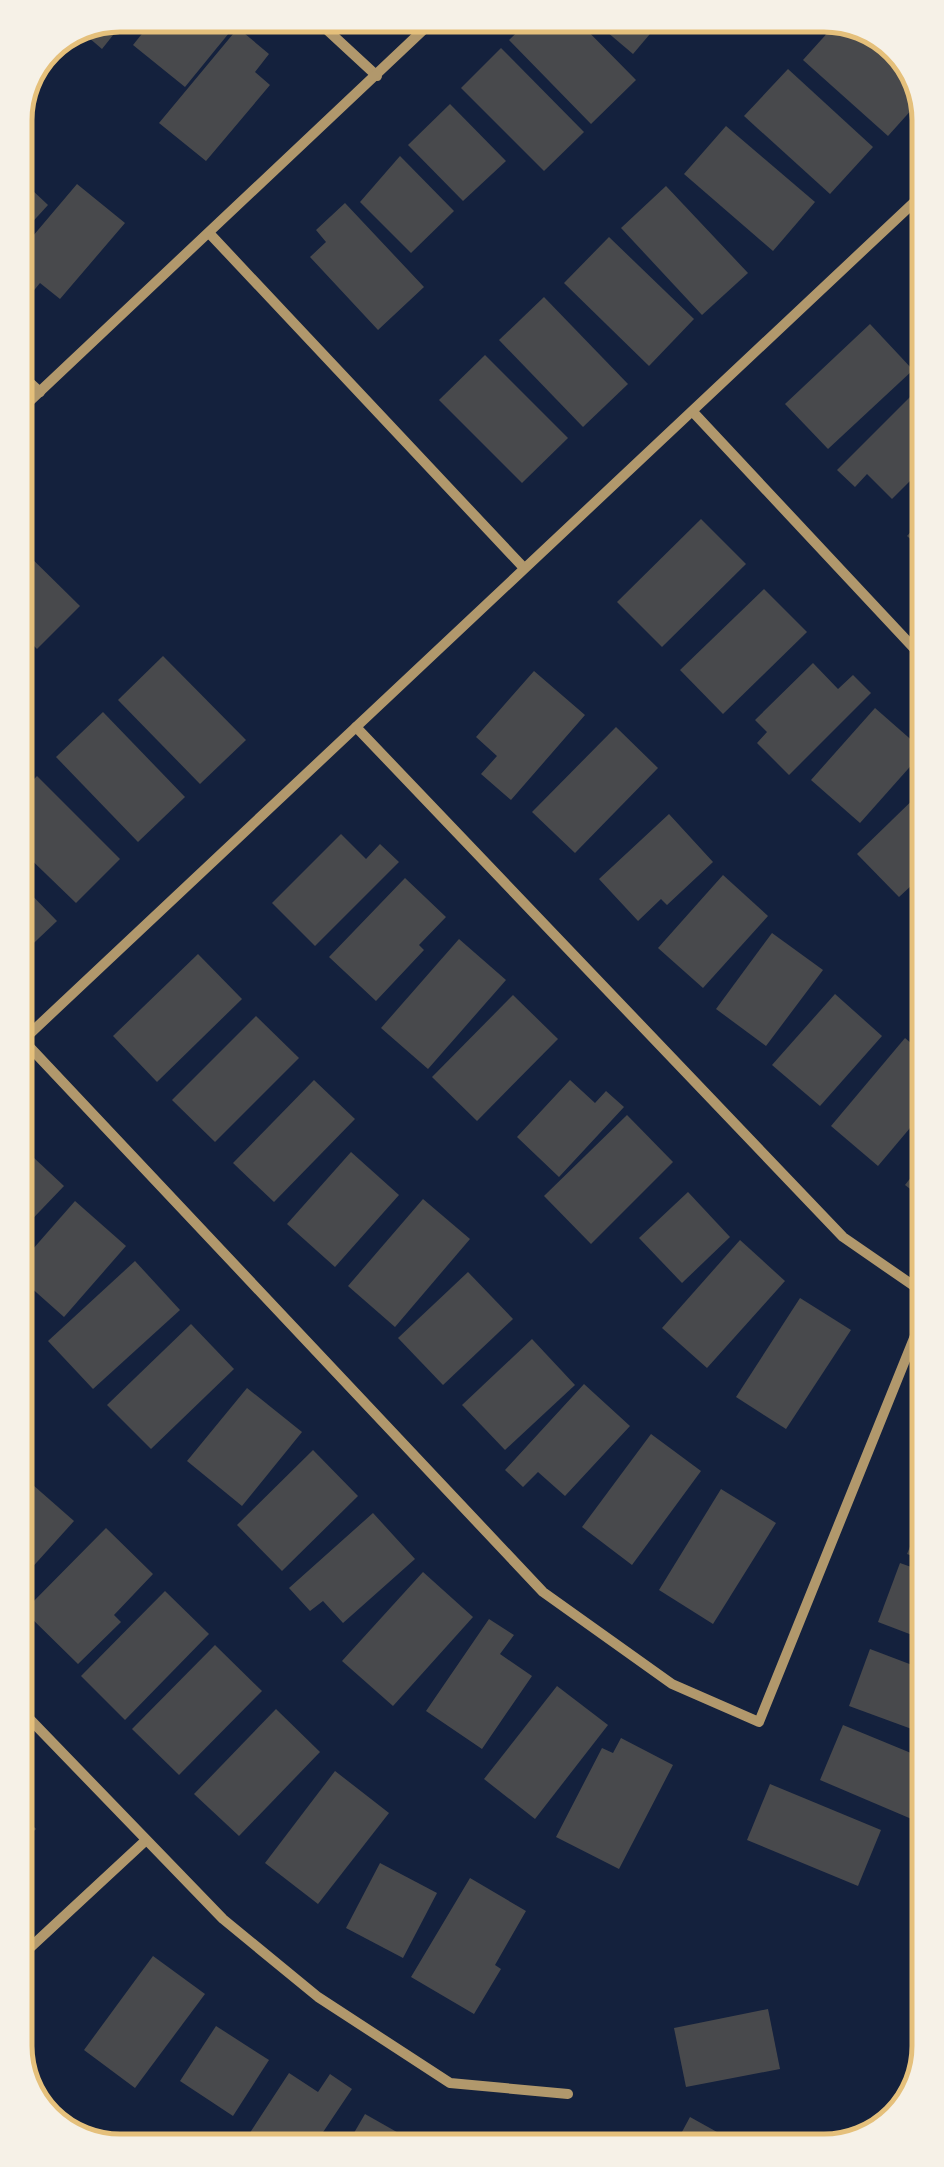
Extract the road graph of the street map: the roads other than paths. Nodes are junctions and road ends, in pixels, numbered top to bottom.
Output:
1 (330, 32) edge
2 (422, 32) edge
3 (377, 76) junction
4 (912, 204) edge
5 (210, 234) junction
6 (33, 385) edge
7 (40, 392) junction
8 (33, 399) edge
9 (693, 412) junction
10 (524, 568) junction
11 (912, 646) edge
12 (356, 727) junction
13 (33, 1030) edge
14 (33, 1055) edge
15 (912, 1285) edge
16 (912, 1343) edge
17 (32, 1722) edge
18 (144, 1842) junction
19 (32, 1946) edge
20 (568, 2094) dead end

1 - 3 street
2 - 3 street
3 - 5 street
4 - 9 street
5 - 7 street
5 - 10 street
6 - 7 street
7 - 8 street
9 - 10 street
9 - 11 street
10 - 12 street
12 - 13 street
12 - 15 street
14 - 16 street
17 - 18 street
18 - 19 street
18 - 20 street

